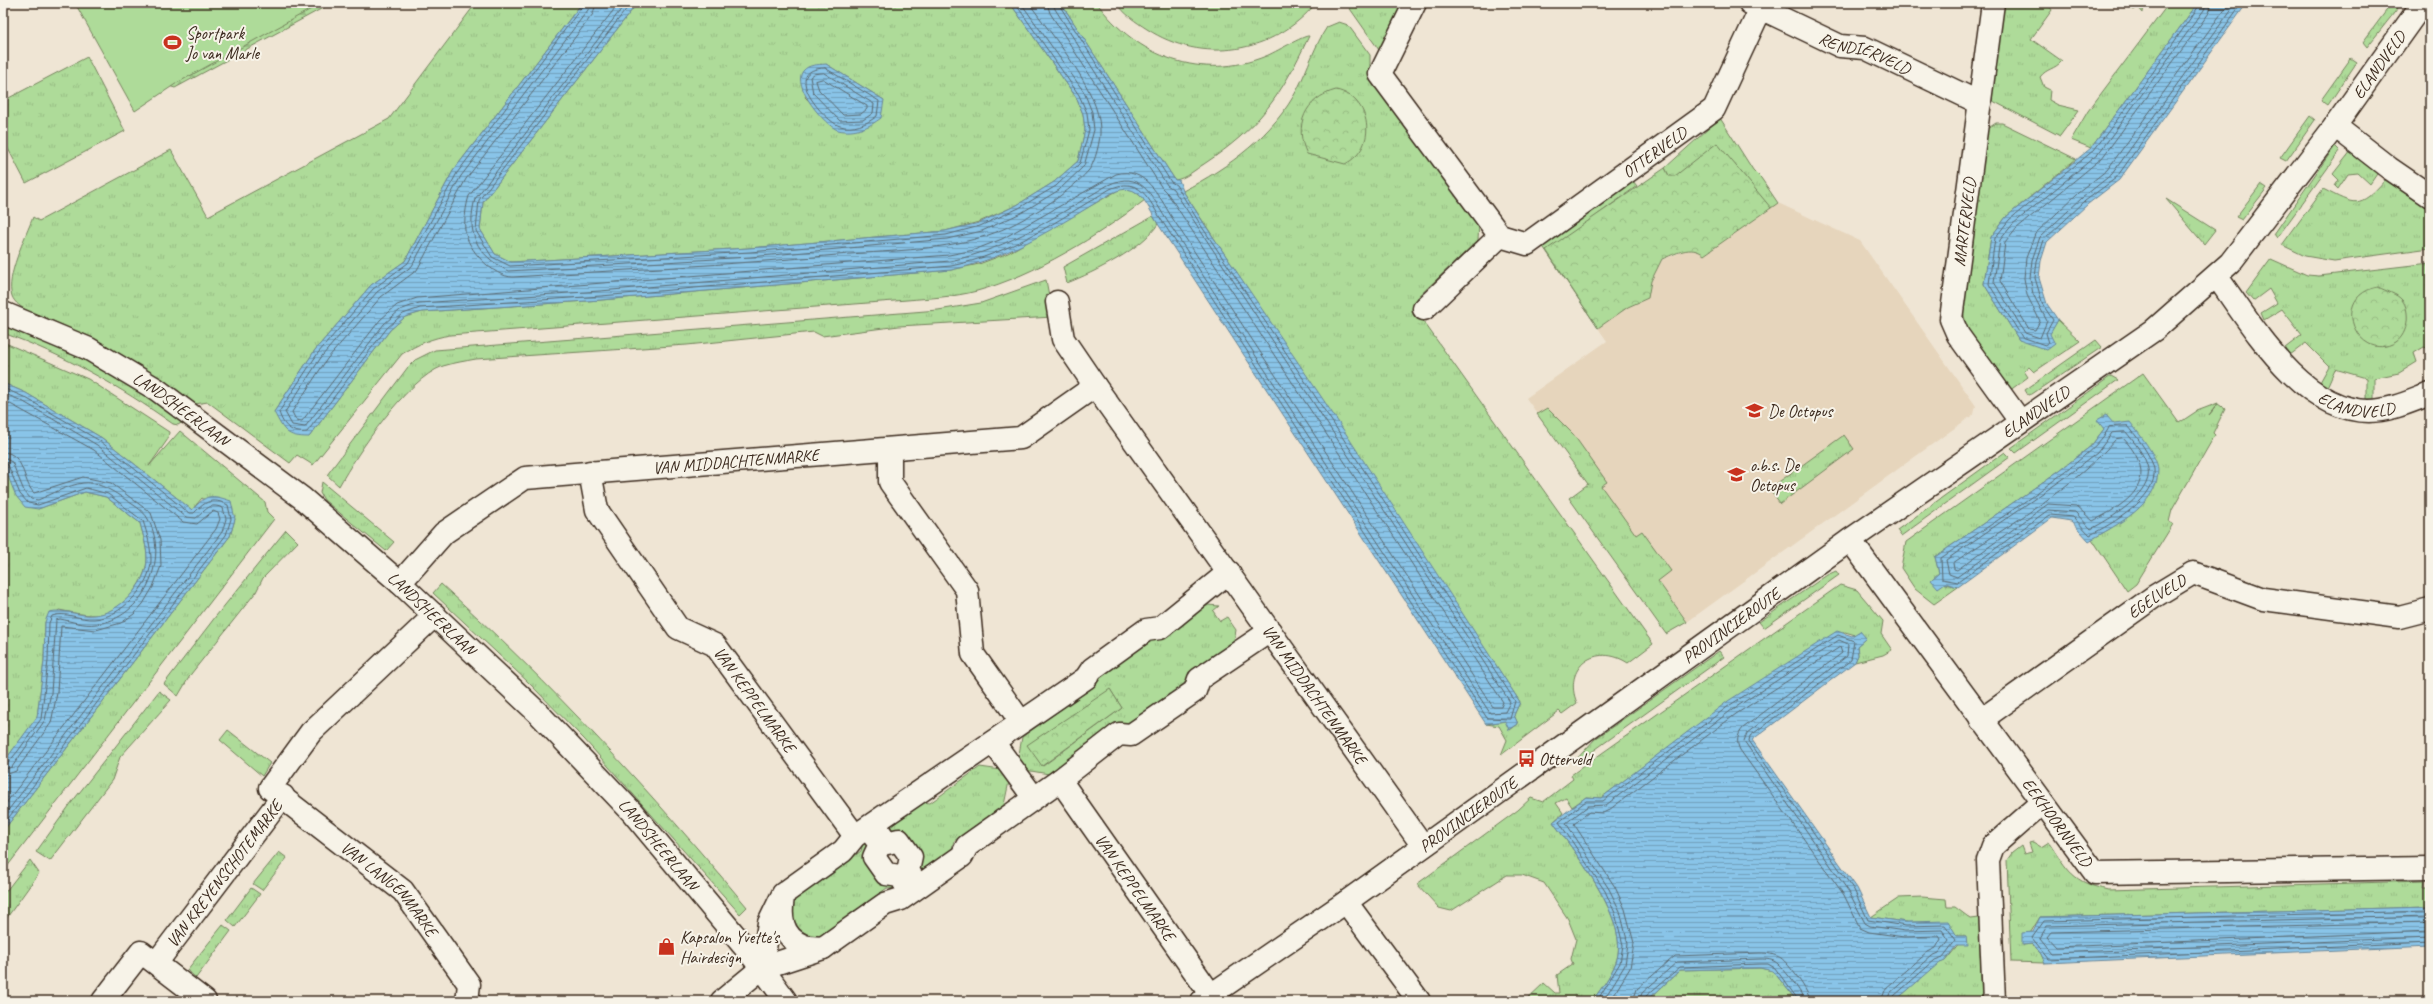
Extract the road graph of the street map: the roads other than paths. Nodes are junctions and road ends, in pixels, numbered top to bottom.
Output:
1 (1414, 3) edge
2 (1993, 3) edge
3 (2423, 3) edge
4 (1756, 6) edge
5 (1980, 103) junction
6 (2334, 126) junction
7 (2430, 196) edge
8 (1500, 236) junction
9 (2217, 277) junction
10 (1057, 302) dead end
11 (1424, 309) dead end
12 (3, 313) edge
13 (1095, 386) junction
14 (2430, 394) edge
15 (2020, 421) junction
16 (890, 449) junction
17 (590, 472) junction
18 (1850, 540) junction
19 (1229, 572) junction
20 (400, 583) junction
21 (2430, 609) edge
22 (435, 615) junction
23 (1270, 631) junction
24 (1981, 720) junction
25 (1021, 722) junction
26 (993, 742) junction
27 (1060, 780) junction
28 (283, 796) junction
29 (1034, 798) junction
30 (2042, 803) junction
31 (855, 836) junction
32 (1423, 846) junction
33 (2430, 868) edge
34 (783, 894) junction
35 (1346, 902) junction
36 (823, 948) junction
37 (156, 962) junction
38 (762, 968) junction
39 (1206, 998) edge
40 (102, 1001) edge
41 (205, 1001) edge
42 (467, 1001) edge
43 (722, 1001) edge
44 (786, 1001) edge
45 (1419, 1001) edge
46 (1994, 1001) edge

1 - 8 street
2 - 5 street, MARTERVELD
3 - 6 street, ELANDVELD
4 - 5 street, RENDIERVELD
4 - 8 street, OTTERVELD
5 - 15 street, MARTERVELD
6 - 7 street
6 - 9 street, ELANDVELD
8 - 11 street
9 - 14 street, ELANDVELD
9 - 15 street, ELANDVELD
10 - 13 street, VAN MIDDACHTENMARKE
12 - 20 street, LANDSHEERLAAN
13 - 16 street, VAN MIDDACHTENMARKE
13 - 19 street, VAN MIDDACHTENMARKE
15 - 18 street, ELANDVELD
16 - 17 street, VAN MIDDACHTENMARKE
16 - 25 street
17 - 20 street, VAN MIDDACHTENMARKE
17 - 31 street, VAN KEPPELMARKE
18 - 24 street, EEKHOORNVELD
18 - 32 street, PROVINCIEROUTE
19 - 23 street, VAN MIDDACHTENMARKE
19 - 25 street
20 - 22 street, LANDSHEERLAAN
21 - 24 street, EGELVELD
22 - 28 street, VAN KREYENSCHOTEMARKE
22 - 38 street, LANDSHEERLAAN
23 - 27 street
23 - 32 street, VAN MIDDACHTENMARKE
24 - 30 street, EEKHOORNVELD
25 - 26 street
26 - 29 street
26 - 31 street
27 - 29 street
27 - 39 street, VAN KEPPELMARKE
28 - 37 street, VAN KREYENSCHOTEMARKE
28 - 42 street, VAN LANGENMARKE
29 - 36 street
30 - 33 street, EEKHOORNVELD
30 - 46 street
31 - 34 street
32 - 35 street, PROVINCIEROUTE
34 - 36 street
34 - 38 street
35 - 39 street, PROVINCIEROUTE
35 - 45 street
36 - 38 street
37 - 40 street
37 - 41 street
38 - 43 street
38 - 44 street, LANDSHEERLAAN

